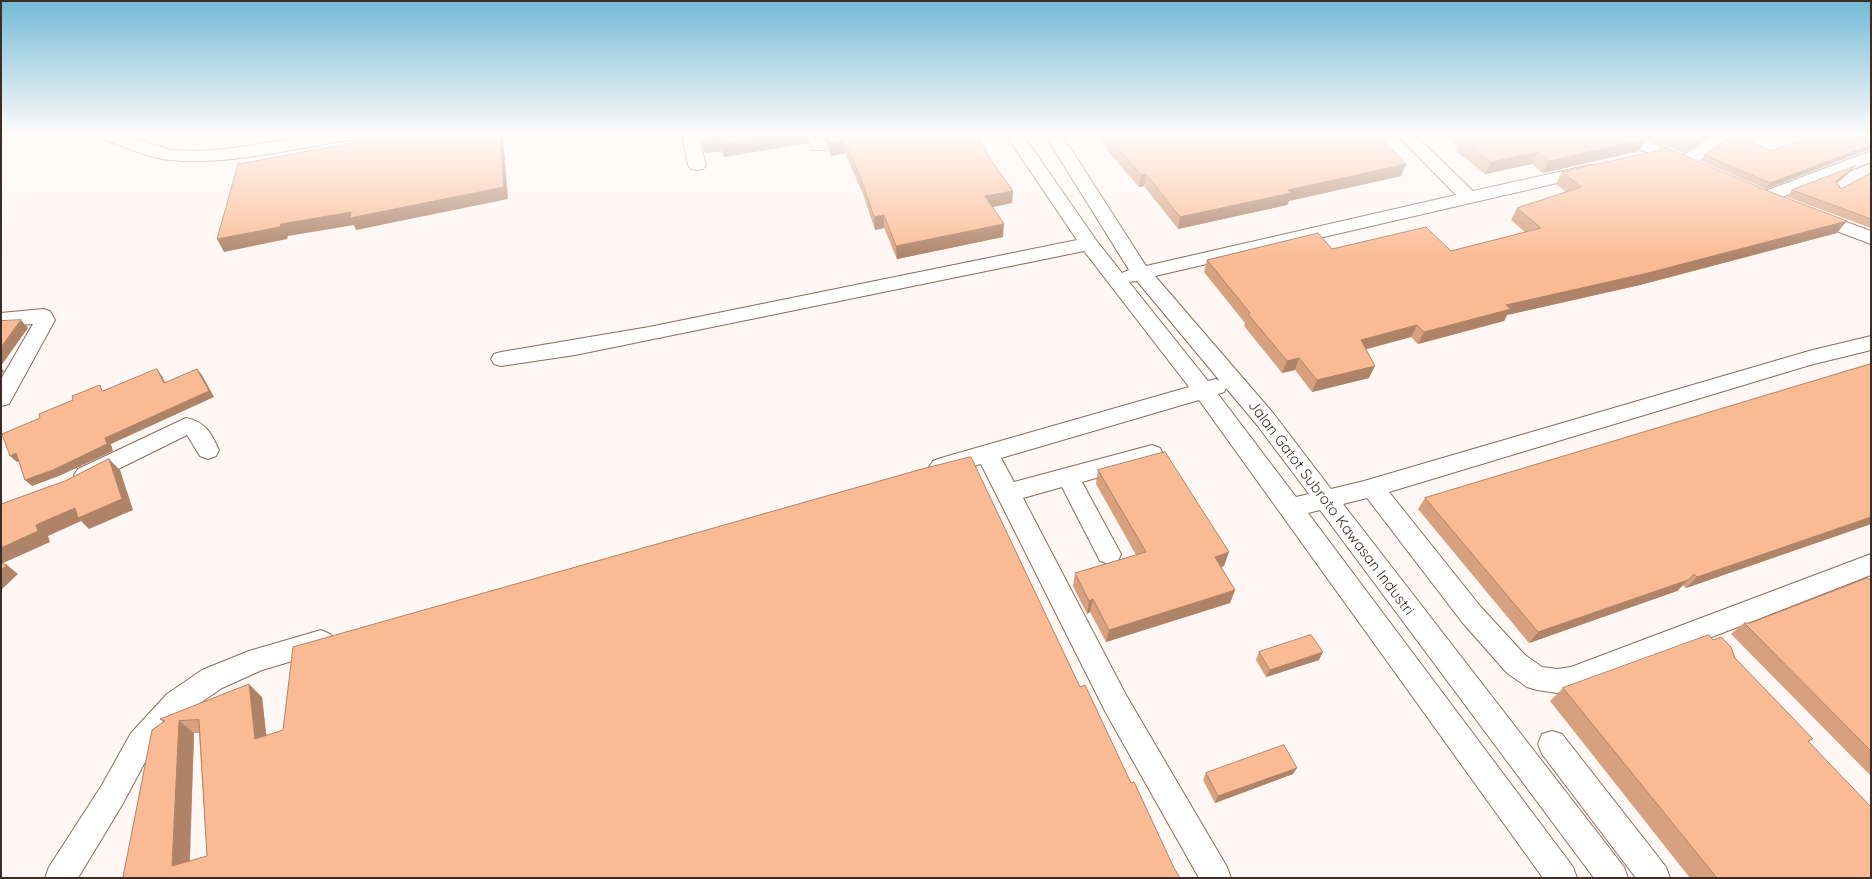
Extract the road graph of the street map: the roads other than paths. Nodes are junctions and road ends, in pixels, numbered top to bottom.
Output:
1 (1042, 176) edge
2 (1079, 176) edge
3 (1447, 176) edge
4 (1560, 176) edge
5 (1820, 176) edge
6 (1748, 189) edge
7 (1469, 197) junction
8 (1766, 197) junction
9 (1865, 236) edge
10 (1089, 244) junction
11 (1141, 274) junction
12 (1117, 279) junction
13 (1, 320) edge
14 (1871, 343) edge
15 (501, 359) dead end
16 (1234, 383) junction
17 (1203, 390) junction
18 (1, 398) edge
19 (208, 450) dead end
20 (986, 454) junction
21 (1152, 454) edge
22 (919, 473) edge
23 (1068, 477) junction
24 (68, 484) edge
25 (1372, 487) junction
26 (1008, 493) junction
27 (1326, 499) junction
28 (1290, 508) junction
29 (1109, 554) dead end
30 (1871, 564) edge
31 (339, 638) edge
32 (1552, 744) dead end
33 (60, 878) edge
34 (1216, 878) edge
35 (1562, 878) edge
36 (1613, 878) edge
37 (1654, 878) edge

1 - 10 street, Jalan Gatot Subroto Kawasan Industri
2 - 11 street, Jalan Gatot Subroto Kawasan Industri
3 - 7 street
4 - 7 street
5 - 8 street
6 - 8 street
7 - 11 street
8 - 9 street
10 - 12 street, Jalan Gatot Subroto Kawasan Industri
10 - 15 street
11 - 12 street
11 - 16 street, Jalan Gatot Subroto Kawasan Industri
12 - 17 street, Jalan Gatot Subroto Kawasan Industri
13 - 18 street
14 - 25 street
16 - 17 street
16 - 27 street, Jalan Gatot Subroto Kawasan Industri
17 - 20 street
17 - 28 street, Jalan Gatot Subroto Kawasan Industri
19 - 24 street
20 - 22 street
20 - 26 street
21 - 23 street
23 - 26 street
23 - 29 street
25 - 27 street
25 - 30 street
26 - 34 street
27 - 28 street
27 - 36 street, Jalan Gatot Subroto Kawasan Industri
28 - 35 street, Jalan Gatot Subroto Kawasan Industri
31 - 33 street
32 - 37 street

